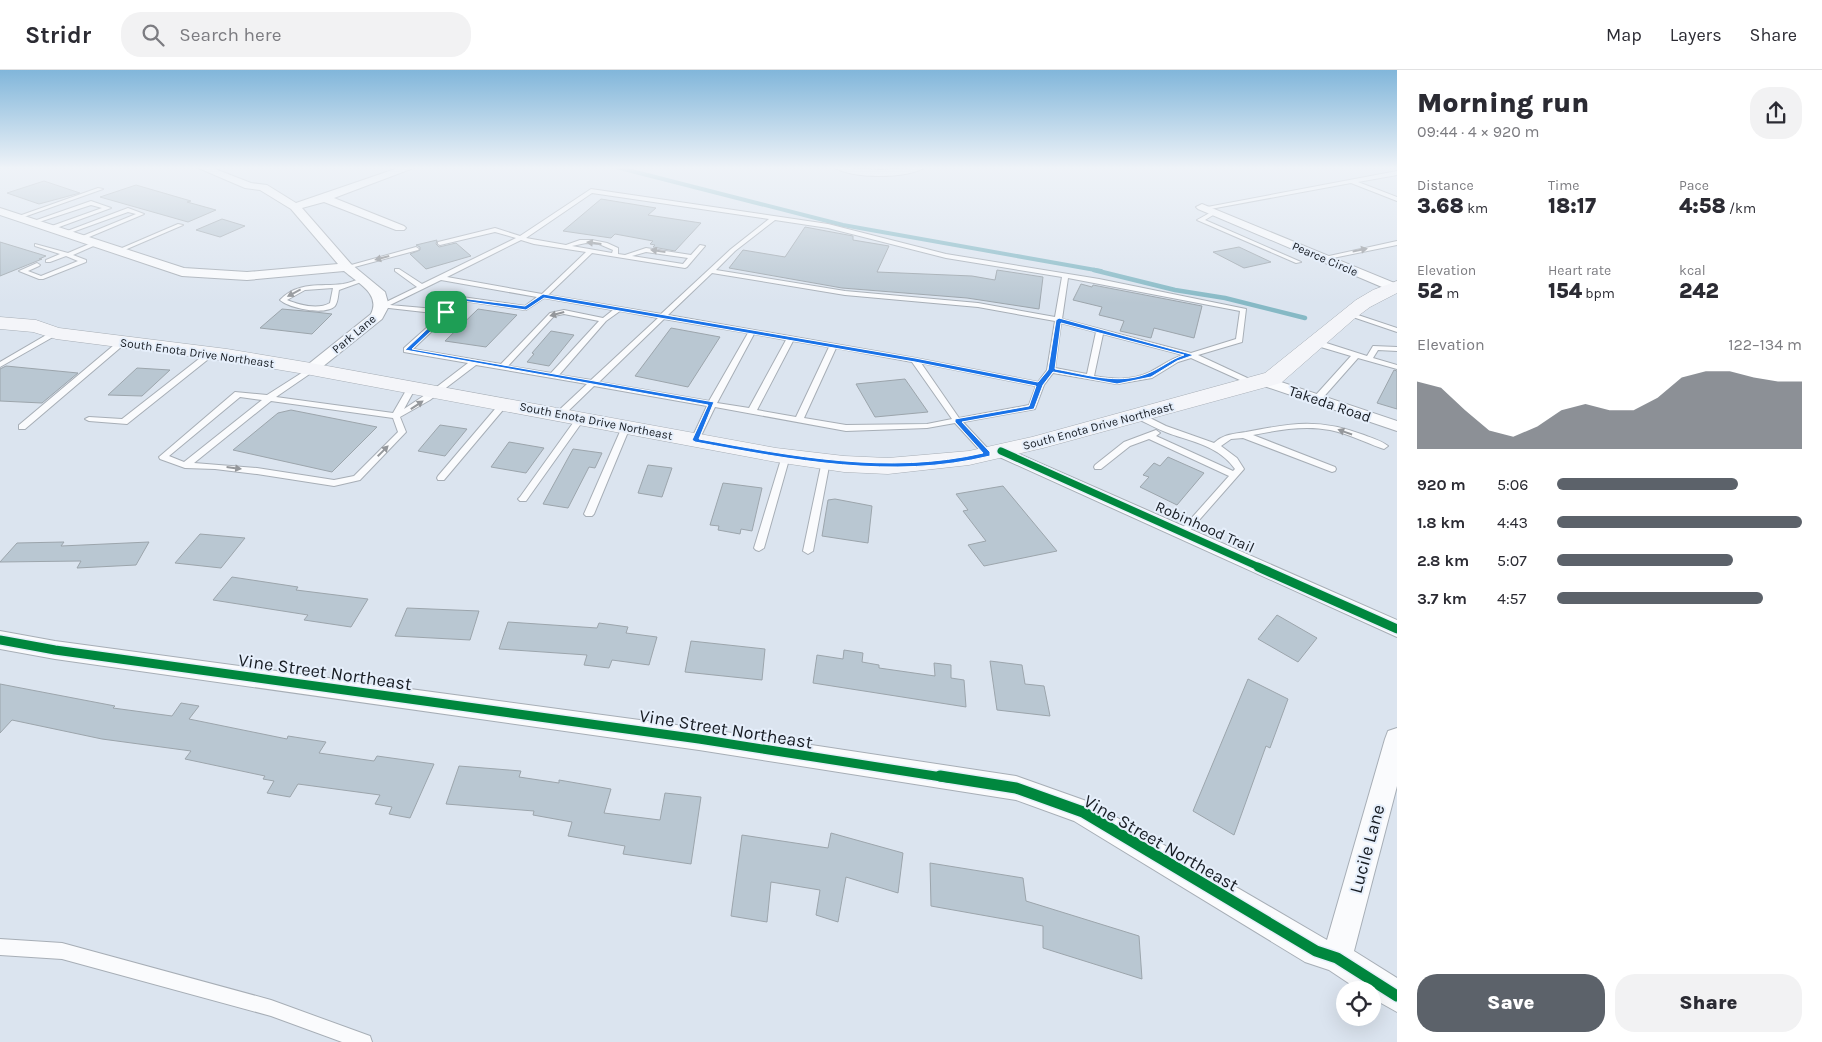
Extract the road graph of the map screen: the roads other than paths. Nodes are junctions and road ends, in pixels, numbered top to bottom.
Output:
1 (4, 212) edge
2 (32, 212) edge
3 (63, 212) edge
4 (96, 212) edge
5 (122, 212) edge
6 (136, 212) edge
7 (300, 212) edge
8 (360, 212) edge
9 (561, 212) edge
10 (736, 212) edge
11 (1205, 212) edge
12 (1215, 212) edge
13 (19, 217) junction
14 (774, 218) junction
15 (34, 222) junction
16 (180, 225) dead end
17 (51, 228) junction
18 (400, 228) dead end
19 (65, 233) junction
20 (82, 238) junction
21 (520, 238) junction
22 (1397, 242) edge
23 (96, 243) junction
24 (440, 243) dead end
25 (36, 244) dead end
26 (702, 246) dead end
27 (566, 247) junction
28 (416, 249) dead end
29 (118, 251) junction
30 (591, 251) junction
31 (67, 254) junction
32 (615, 254) junction
33 (624, 256) junction
34 (693, 256) junction
35 (1323, 258) junction
36 (48, 261) dead end
37 (1298, 262) dead end
38 (37, 265) dead end
39 (347, 267) junction
40 (397, 270) dead end
41 (712, 271) junction
42 (1065, 275) junction
43 (440, 278) junction
44 (362, 280) junction
45 (341, 286) junction
46 (422, 287) junction
47 (1395, 287) edge
48 (543, 296) junction
49 (382, 306) junction
50 (618, 309) junction
51 (446, 312) junction
52 (1349, 314) junction
53 (664, 317) junction
54 (604, 320) junction
55 (1059, 320) junction
56 (0, 323) edge
57 (1397, 330) edge
58 (1100, 331) junction
59 (752, 332) junction
60 (56, 333) junction
61 (0, 334) edge
62 (790, 339) junction
63 (123, 342) junction
64 (1317, 343) junction
65 (833, 346) junction
66 (1397, 348) edge
67 (212, 353) junction
68 (1191, 355) junction
69 (1356, 355) junction
70 (1368, 358) junction
71 (915, 360) junction
72 (476, 361) junction
73 (0, 365) edge
74 (504, 366) junction
75 (1397, 367) edge
76 (311, 369) junction
77 (1051, 370) junction
78 (554, 375) junction
79 (1090, 377) junction
80 (595, 382) junction
81 (1258, 382) junction
82 (1040, 384) junction
83 (412, 387) junction
84 (437, 392) junction
85 (269, 398) junction
86 (1317, 399) junction
87 (504, 404) junction
88 (712, 404) junction
89 (752, 411) junction
90 (560, 414) junction
91 (396, 416) junction
92 (1138, 416) junction
93 (581, 418) junction
94 (89, 419) dead end
95 (798, 420) junction
96 (957, 421) junction
97 (1397, 426) edge
98 (22, 427) dead end
99 (626, 427) junction
100 (1163, 428) junction
101 (1244, 435) junction
102 (1150, 436) junction
103 (695, 440) junction
104 (1384, 446) dead end
105 (1215, 447) junction
106 (994, 452) junction
107 (786, 456) junction
108 (826, 461) junction
109 (185, 465) junction
110 (1098, 467) dead end
111 (1332, 469) dead end
112 (1235, 475) junction
113 (441, 478) dead end
114 (523, 499) dead end
115 (589, 514) dead end
116 (1183, 533) junction
117 (759, 548) dead end
118 (808, 551) dead end
119 (1397, 628) edge
120 (0, 640) edge
121 (1397, 739) edge
122 (0, 946) edge
123 (1336, 958) junction
124 (1397, 996) edge
125 (364, 1042) edge

1 - 13 street
2 - 13 lane
3 - 15 lane
4 - 17 lane
5 - 19 lane
6 - 20 lane
7 - 39 street, Park Lane
8 - 18 street
9 - 21 lane
10 - 14 lane
11 - 37 lane
12 - 35 street, Pearce Circle
13 - 15 street
14 - 41 lane
14 - 42 lane
15 - 17 street
16 - 29 lane
17 - 19 street
19 - 20 street
20 - 23 street
21 - 24 lane
21 - 27 lane
21 - 43 lane
35 -> 22 lane
23 - 29 street
23 - 31 lane
25 - 31 lane
26 - 34 lane
27 - 30 lane
32 -> 27 lane
28 -> 39 lane
29 - 39 street
30 - 32 lane
30 - 48 lane
31 - 36 lane
31 - 38 lane
32 - 33 lane
34 -> 33 lane
33 - 34 lane
35 - 47 street, Pearce Circle
39 - 44 street, Park Lane
40 - 46 lane
41 - 53 lane
41 - 55 lane
42 - 55 lane
42 - 68 lane
43 - 46 lane
43 - 48 lane
44 - 45 lane
44 - 49 street, Park Lane
45 -> 45 lane
46 - 49 lane
47 - 52 main road, South Enota Drive Northeast
48 - 50 lane
48 - 51 lane
49 - 51 lane
49 - 76 street, Park Lane
50 - 53 lane
50 - 54 lane
51 - 72 lane
52 - 57 lane
52 - 64 main road, South Enota Drive Northeast
53 - 59 lane
53 - 80 lane
54 -> 74 lane
54 - 78 lane
55 - 58 lane
55 - 77 lane
56 - 60 main road
58 - 68 lane
58 - 79 lane
59 - 62 lane
59 - 88 lane
60 - 61 main road
60 - 63 main road, South Enota Drive Northeast
60 - 73 lane
62 - 65 lane
62 - 89 lane
63 - 67 main road, South Enota Drive Northeast
63 - 98 lane
64 - 69 lane
64 - 81 main road, South Enota Drive Northeast
65 - 71 lane
65 - 95 lane
66 - 70 lane
67 - 76 main road, South Enota Drive Northeast
67 - 94 lane
68 - 79 lane
68 - 81 lane
69 - 70 lane
69 - 86 lane
70 - 75 lane
71 - 82 lane
71 - 96 lane
72 - 74 lane
72 - 84 lane
74 - 78 lane
76 - 83 main road, South Enota Drive Northeast
76 - 85 lane
77 - 79 lane
77 - 82 lane
78 - 80 lane
80 - 88 lane
80 - 90 lane
81 - 86 street, Takeda Road
81 - 92 main road, South Enota Drive Northeast
82 - 96 lane
83 - 84 main road, South Enota Drive Northeast
83 - 91 lane
84 - 87 main road, South Enota Drive Northeast
91 -> 84 lane
85 - 91 lane
85 - 109 lane
85 - 109 lane
86 - 97 street, Takeda Road
87 - 90 main road, South Enota Drive Northeast
87 - 113 lane
88 - 89 lane
88 - 103 lane
89 - 95 lane
90 - 93 main road, South Enota Drive Northeast
109 -> 91 lane
92 - 100 lane
92 - 106 main road, South Enota Drive Northeast
93 - 99 main road, South Enota Drive Northeast
93 - 114 lane
95 - 96 lane
96 - 106 lane
99 - 103 main road, South Enota Drive Northeast
99 - 115 lane
100 - 102 lane
100 - 105 lane
104 -> 101 lane
101 - 105 lane
101 - 111 lane
102 - 110 lane
102 - 112 lane
103 - 107 main road, South Enota Drive Northeast
105 - 112 lane
106 - 108 main road, South Enota Drive Northeast
106 - 116 street, Robinhood Trail
107 - 108 main road, South Enota Drive Northeast
107 - 117 lane
108 - 118 lane
112 - 116 lane
116 - 119 street, Robinhood Trail
120 - 123 street, Vine Street Northeast
121 - 123 street, Lucile Lane
122 - 125 lane
123 - 124 street, Vine Street Northeast

